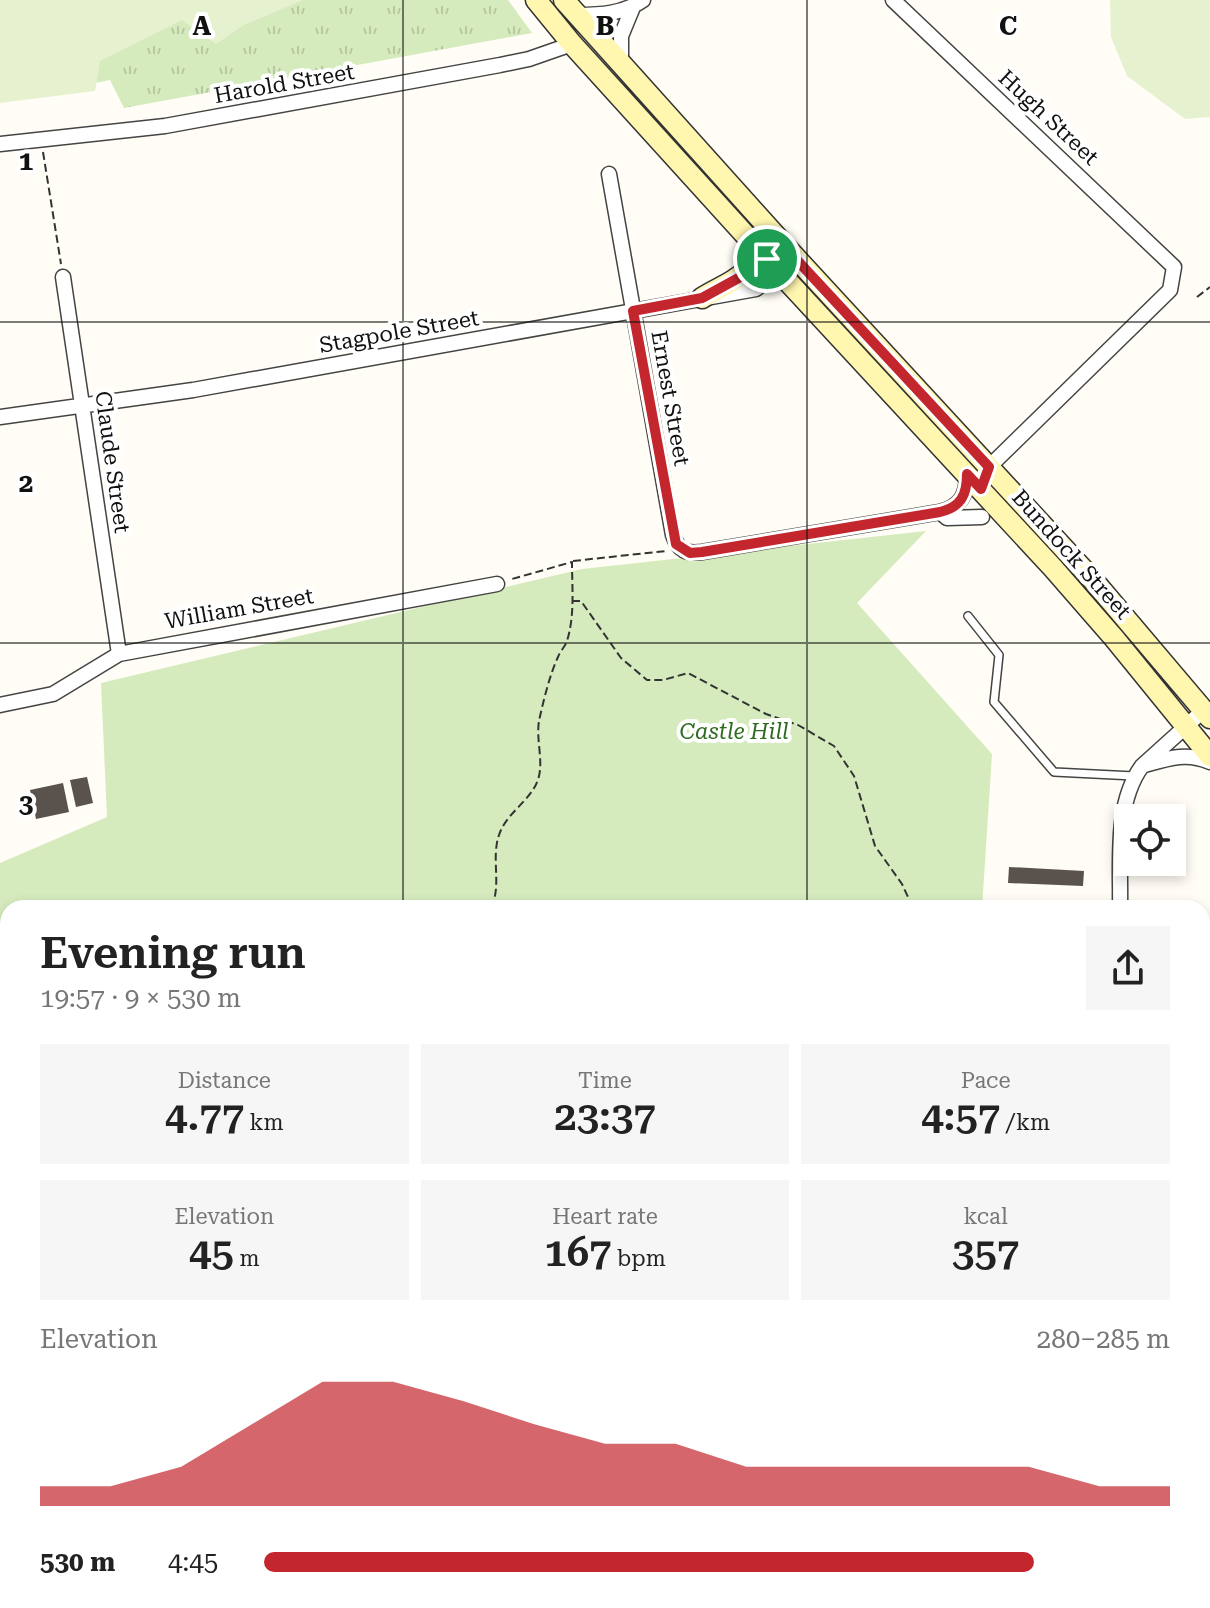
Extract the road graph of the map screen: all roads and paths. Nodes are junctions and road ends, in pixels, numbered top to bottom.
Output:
1 (536, 0) edge
2 (893, 0) edge
3 (638, 4) edge
4 (570, 8) edge
5 (572, 44) junction
6 (621, 65) junction
7 (41, 139) junction
8 (0, 144) edge
9 (609, 174) dead end
10 (756, 246) junction
11 (795, 258) junction
12 (779, 272) junction
13 (63, 277) joint
14 (1210, 287) edge
15 (1197, 297) dead end
16 (702, 298) junction
17 (633, 311) junction
18 (83, 407) junction
19 (0, 417) edge
20 (989, 467) junction
21 (974, 481) junction
22 (940, 512) junction
23 (982, 517) dead end
24 (690, 553) junction
25 (572, 562) junction
26 (497, 584) joint
27 (572, 601) junction
28 (968, 616) dead end
29 (119, 654) junction
30 (0, 705) edge
31 (1207, 714) edge
32 (1187, 725) junction
33 (1210, 756) edge
34 (1210, 762) edge
35 (1138, 771) junction
36 (495, 900) edge
37 (909, 900) edge
38 (1120, 900) edge

1 - 5 main road, Bundock Street
2 - 20 street, Hugh Street
3 - 4 street
3 - 6 street
4 - 6 main road, Bundock Street
5 - 7 street, Harold Street
5 - 10 main road, Bundock Street
6 - 11 main road, Bundock Street
7 - 8 street, Harold Street
7 - 13 path
9 - 17 street, Ernest Street
10 - 12 main road, Bundock Street
10 - 16 main road
11 - 12 street, Stagpole Street
11 - 20 main road, Bundock Street
12 - 16 street, Stagpole Street
12 - 21 main road, Bundock Street
13 - 18 street, Claude Street
14 - 15 path
16 - 17 street, Stagpole Street
17 - 18 street, Stagpole Street
17 - 24 street, Ernest Street
18 - 19 street, Stagpole Street
18 - 29 street, Claude Street
20 - 21 street
20 - 31 main road, Bundock Street
21 - 22 street
21 - 32 main road, Bundock Street
22 - 23 street
22 - 24 street
24 - 25 path
25 - 26 path
25 - 27 path
26 - 29 street, William Street
27 - 36 path
27 - 37 path
28 - 35 lane
29 - 30 street, William Street
31 - 32 street
32 - 33 main road, Bundock Street
32 - 35 street
34 - 35 street
35 - 38 street

